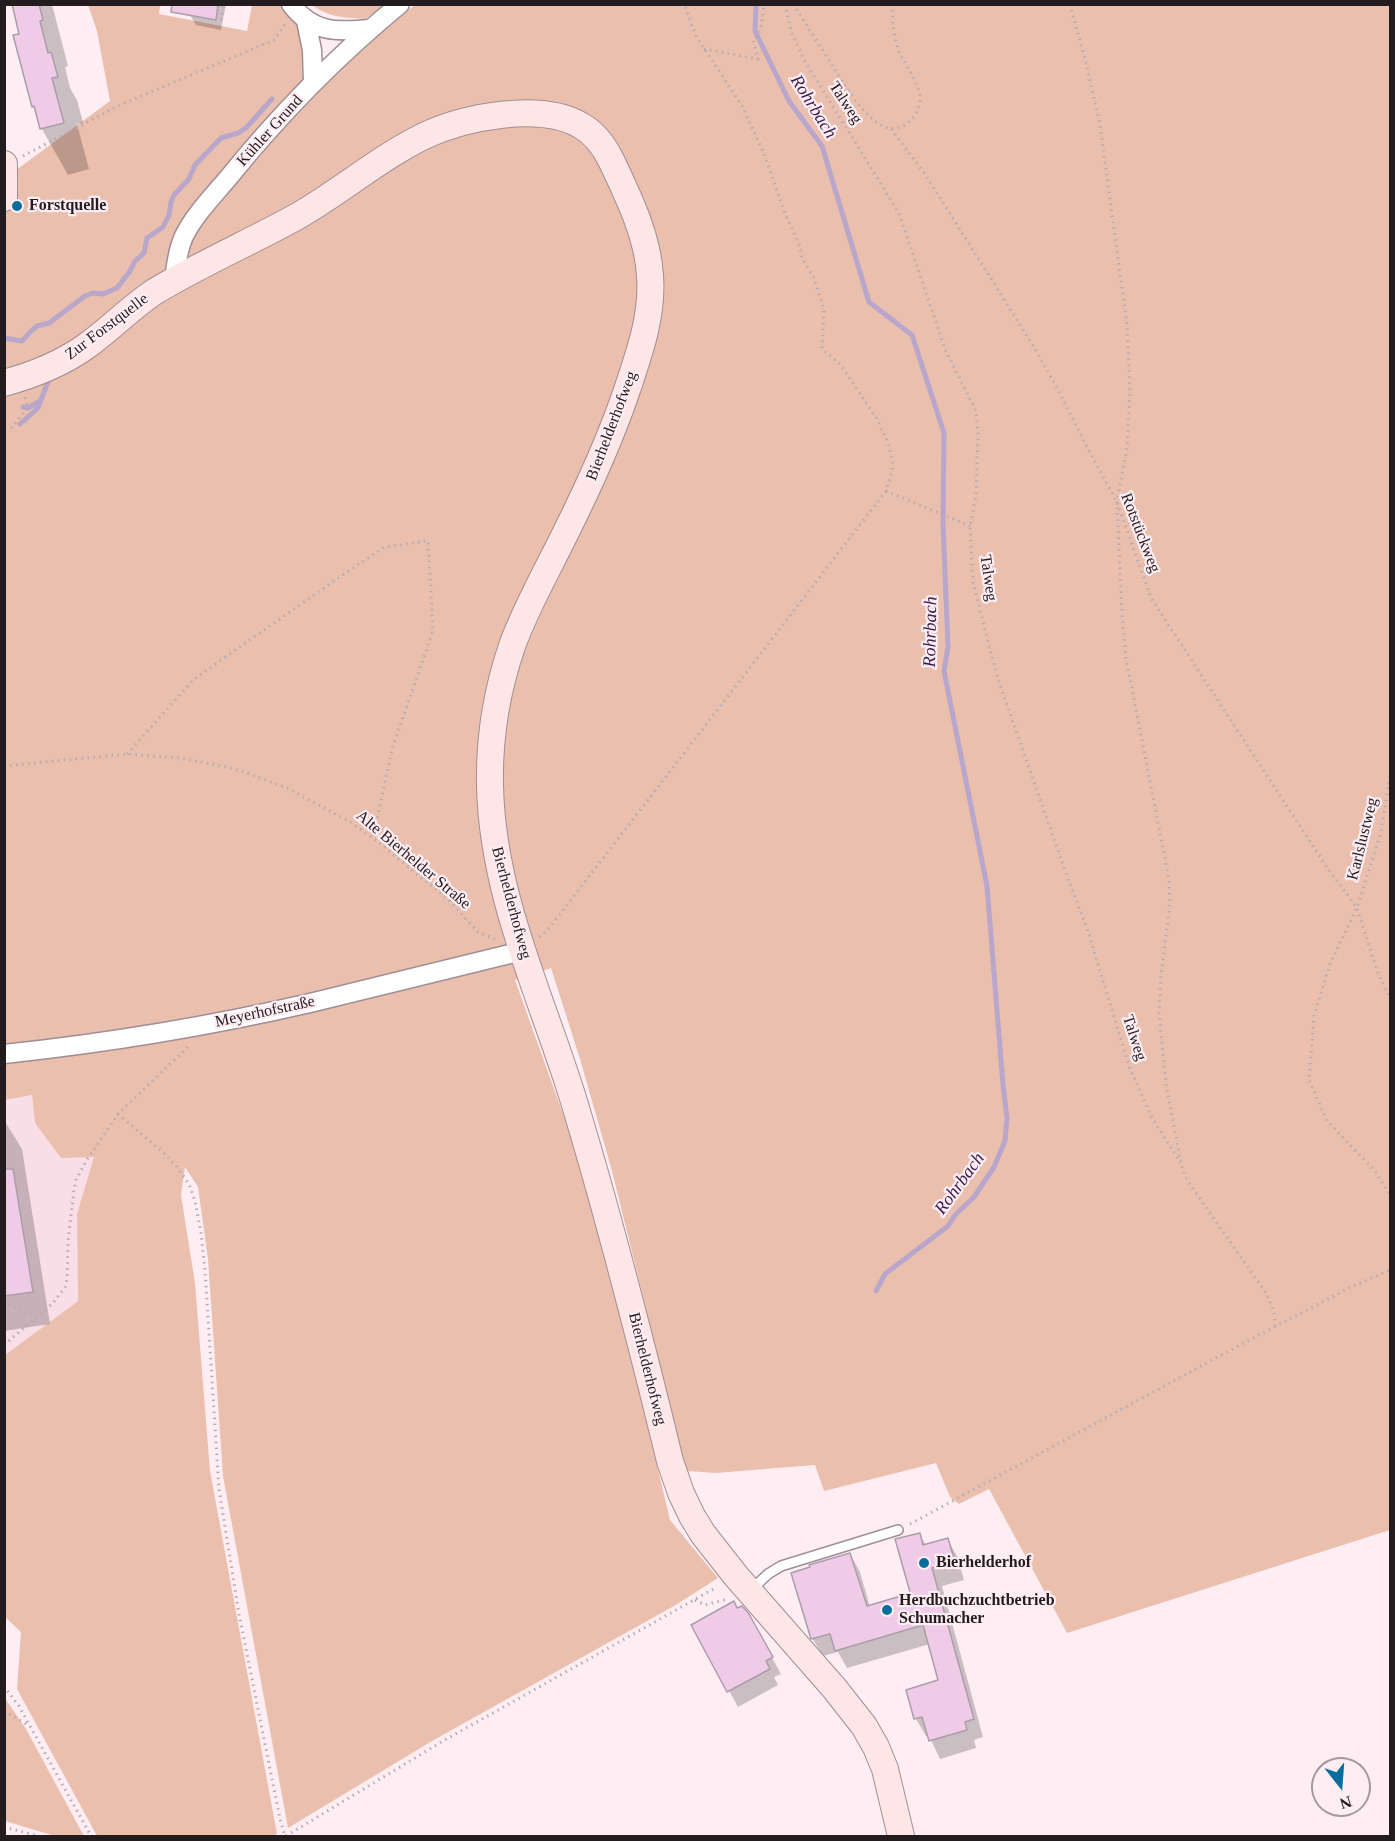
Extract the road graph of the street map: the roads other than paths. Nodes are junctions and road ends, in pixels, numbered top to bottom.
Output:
1 (291, 4) edge
2 (400, 4) edge
3 (306, 21) junction
4 (370, 29) junction
5 (313, 83) junction
6 (4, 164) edge
7 (4, 198) edge
8 (174, 280) junction
9 (12, 381) edge
10 (522, 951) junction
11 (4, 1054) edge
12 (898, 1530) road end
13 (740, 1589) junction
14 (901, 1836) edge

1 - 3 street
2 - 4 street, Kühler Grund
3 - 4 street
3 - 5 street
4 - 5 street, Kühler Grund
5 - 8 street, Kühler Grund
6 - 7 street
8 - 9 street, Zur Forstquelle
8 - 10 street, Bierhelderhofweg
10 - 11 street, Meyerhofstraße
10 - 13 street, Bierhelderhofweg
12 - 13 lane
13 - 14 street, Bierhelderhofweg

